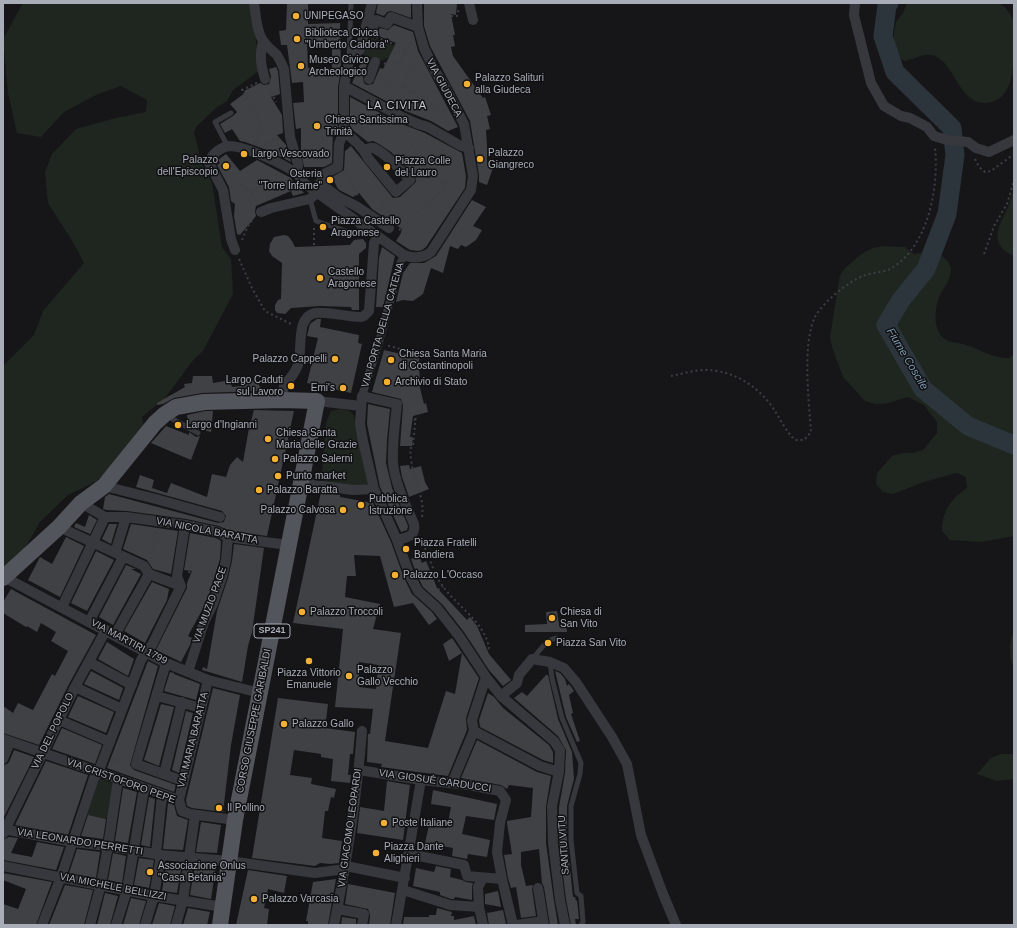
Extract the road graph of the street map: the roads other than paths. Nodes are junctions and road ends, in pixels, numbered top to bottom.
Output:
1 (254, 3) edge
2 (351, 3) edge
3 (372, 3) edge
4 (417, 3) edge
5 (470, 3) edge
6 (855, 3) edge
7 (474, 20) dead end
8 (418, 27) junction
9 (366, 31) junction
10 (263, 42) junction
11 (379, 60) road end
12 (349, 61) junction
13 (265, 79) road end
14 (369, 79) road end
15 (344, 86) junction
16 (230, 113) dead end
17 (344, 132) junction
18 (1014, 140) edge
19 (360, 146) junction
20 (228, 147) junction
21 (469, 148) junction
22 (297, 174) junction
23 (319, 188) junction
24 (310, 199) junction
25 (261, 212) road end
26 (366, 228) junction
27 (389, 228) road end
28 (378, 236) junction
29 (236, 250) road end
30 (404, 255) junction
31 (282, 400) junction
32 (317, 401) junction
33 (359, 402) junction
34 (165, 414) junction
35 (198, 434) dead end
36 (300, 482) junction
37 (104, 486) junction
38 (374, 489) junction
39 (81, 503) junction
40 (105, 517) junction
41 (126, 517) junction
42 (220, 517) dead end
43 (185, 525) junction
44 (59, 527) junction
45 (228, 537) junction
46 (396, 538) junction
47 (93, 543) junction
48 (288, 545) junction
49 (119, 555) junction
50 (149, 574) junction
51 (3, 577) edge
52 (181, 586) junction
53 (62, 607) junction
54 (89, 622) junction
55 (110, 633) junction
56 (556, 638) dead end
57 (146, 652) junction
58 (532, 659) junction
59 (89, 662) junction
60 (550, 662) junction
61 (166, 663) junction
62 (188, 672) junction
63 (486, 677) junction
64 (208, 680) junction
65 (132, 685) junction
66 (76, 687) junction
67 (260, 693) junction
68 (157, 696) junction
69 (501, 696) junction
70 (182, 702) junction
71 (122, 708) junction
72 (201, 708) junction
73 (59, 720) junction
74 (362, 731) dead end
75 (474, 731) junction
76 (7, 741) edge
77 (110, 742) junction
78 (42, 754) junction
79 (3, 759) edge
80 (359, 770) junction
81 (558, 772) junction
82 (98, 773) junction
83 (164, 774) junction
84 (118, 780) junction
85 (421, 780) junction
86 (183, 781) junction
87 (452, 784) junction
88 (144, 788) junction
89 (162, 795) junction
90 (179, 800) junction
91 (195, 814) junction
92 (235, 820) junction
93 (4, 831) edge
94 (73, 842) junction
95 (108, 846) junction
96 (135, 851) junction
97 (159, 854) junction
98 (409, 854) junction
99 (189, 857) junction
100 (229, 861) junction
101 (3, 866) edge
102 (346, 868) junction
103 (61, 877) junction
104 (405, 878) junction
105 (483, 878) junction
106 (502, 879) junction
107 (101, 884) junction
108 (538, 888) dead end
109 (127, 890) junction
110 (403, 890) junction
111 (154, 896) junction
112 (183, 900) junction
113 (479, 906) junction
114 (223, 907) junction
115 (337, 909) junction
116 (543, 923) edge
117 (42, 925) edge
118 (90, 925) edge
119 (116, 925) edge
120 (145, 925) edge
121 (176, 925) edge
122 (220, 925) edge
123 (334, 925) edge
124 (362, 925) edge
125 (396, 925) edge
126 (483, 925) edge
127 (515, 925) edge
128 (565, 925) edge
129 (581, 925) edge
130 (676, 925) edge

1 - 10 street
2 - 12 lane
3 - 9 street
4 - 8 street, VIA GIUDECA
5 - 7 street
6 - 18 street
8 - 9 street
8 - 21 street, VIA GIUDECA
9 - 12 street
10 - 13 street
10 - 22 street
11 - 14 street
12 - 15 street
15 - 17 street
15 - 21 street
16 - 20 lane
17 - 19 street
17 - 23 street
19 - 19 street
20 - 22 street
20 - 29 street
21 - 30 street, VIA GIUDECA
22 - 23 street
23 - 24 street
23 - 26 street
23 - 27 street
24 - 25 street
24 - 26 lane
26 - 28 street
28 - 30 street
28 - 31 street
30 - 33 street, VIA PORTA DELLA CATENA
31 - 32 main road
31 - 34 main road
32 - 33 street
32 - 36 main road, CORSO GIUSEPPE GARIBALDI / SP241
33 - 38 street
33 - 46 street
34 - 35 lane
34 - 37 main road
36 - 38 street
36 - 48 main road, CORSO GIUSEPPE GARIBALDI / SP241
37 - 39 main road
37 - 42 street
38 - 46 street
39 - 40 street
39 - 44 main road
40 - 41 street, VIA NICOLA BARATTA
40 - 47 street
41 - 43 street, VIA NICOLA BARATTA
41 - 49 street
43 - 45 street, VIA NICOLA BARATTA
43 - 52 street
44 - 47 street
44 - 51 main road
45 - 48 street, VIA NICOLA BARATTA
45 - 62 street, VIA MUZIO PACE
46 - 63 street
47 - 49 street
47 - 53 street
48 - 67 main road, CORSO GIUSEPPE GARIBALDI / SP241
49 - 50 street
49 - 54 street
50 - 52 street
50 - 55 street, VIA DEL POPOLO
51 - 53 street, VIA MARTIRI 1799
52 - 57 street
53 - 54 street, VIA MARTIRI 1799
54 - 55 street, VIA MARTIRI 1799
55 - 57 street, VIA MARTIRI 1799
55 - 59 street, VIA DEL POPOLO
56 - 58 lane
57 - 61 street, VIA MARTIRI 1799
57 - 65 street
58 - 60 street
58 - 69 street
59 - 65 street
59 - 66 street, VIA DEL POPOLO
60 - 129 lane, SANTU VITU
60 - 130 street
61 - 62 street, VIA MARTIRI 1799
61 - 68 street
62 - 64 street, VIA MARTIRI 1799
63 - 69 street
63 - 75 street
64 - 67 street, VIA MARTIRI 1799
64 - 72 street, VIA MARIA BARATTA
65 - 71 street
66 - 71 street
66 - 73 street, VIA DEL POPOLO
67 - 92 main road, CORSO GIUSEPPE GARIBALDI / SP241
68 - 70 street
68 - 83 street
69 - 81 street
70 - 72 street
70 - 83 street
71 - 77 street
72 - 86 street, VIA MARIA BARATTA
73 - 77 street
73 - 78 street, VIA DEL POPOLO
74 - 80 street, VIA GIACOMO LEOPARDI
75 - 81 street
75 - 87 street
76 - 78 street, VIA CRISTOFORO PEPE
76 - 79 street
77 - 82 street
78 - 82 street, VIA CRISTOFORO PEPE
78 - 93 street, VIA DEL POPOLO
80 - 85 street, VIA GIOSUÈ CARDUCCI
80 - 102 street, VIA GIACOMO LEOPARDI
81 - 128 street
82 - 84 street, VIA CRISTOFORO PEPE
82 - 94 street
83 - 86 street
84 - 88 street, VIA CRISTOFORO PEPE
84 - 95 street
85 - 87 street, VIA GIOSUÈ CARDUCCI
85 - 98 street
86 - 90 street, VIA MARIA BARATTA
87 - 106 street, VIA GIOSUÈ CARDUCCI
88 - 89 street, VIA CRISTOFORO PEPE
88 - 96 street
89 - 90 street, VIA CRISTOFORO PEPE
89 - 97 street
90 - 91 street, VIA CRISTOFORO PEPE
91 - 92 street, VIA CRISTOFORO PEPE
91 - 99 street
92 - 100 main road, CORSO GIUSEPPE GARIBALDI / SP241
93 - 94 street, VIA LEONARDO PERRETTI
94 - 95 street, VIA LEONARDO PERRETTI
94 - 103 street
95 - 96 street, VIA LEONARDO PERRETTI
95 - 107 street
96 - 97 street, VIA LEONARDO PERRETTI
96 - 109 street
97 - 99 street, VIA LEONARDO PERRETTI
97 - 111 street
98 - 104 street
98 - 105 street
99 - 100 street, VIA LEONARDO PERRETTI
99 - 112 street
100 - 102 street, VIA LEONARDO PERRETTI
100 - 114 main road, CORSO GIUSEPPE GARIBALDI / SP241
101 - 103 street, VIA MICHELE BELLIZZI
102 - 104 street
102 - 115 street, VIA GIACOMO LEOPARDI
103 - 107 street, VIA MICHELE BELLIZZI
103 - 117 street
104 - 110 street
105 - 106 street
105 - 113 street
106 - 127 street
107 - 109 street, VIA MICHELE BELLIZZI
107 - 118 street
108 - 116 street
109 - 111 street, VIA MICHELE BELLIZZI
109 - 119 street
110 - 113 street
110 - 125 street
111 - 112 street, VIA MICHELE BELLIZZI
111 - 120 street
112 - 114 street, VIA MICHELE BELLIZZI
112 - 121 street
113 - 126 street
114 - 122 main road, CORSO GIUSEPPE GARIBALDI / SP241
115 - 123 street, VIA GIACOMO LEOPARDI
115 - 124 street
116 - 127 street

